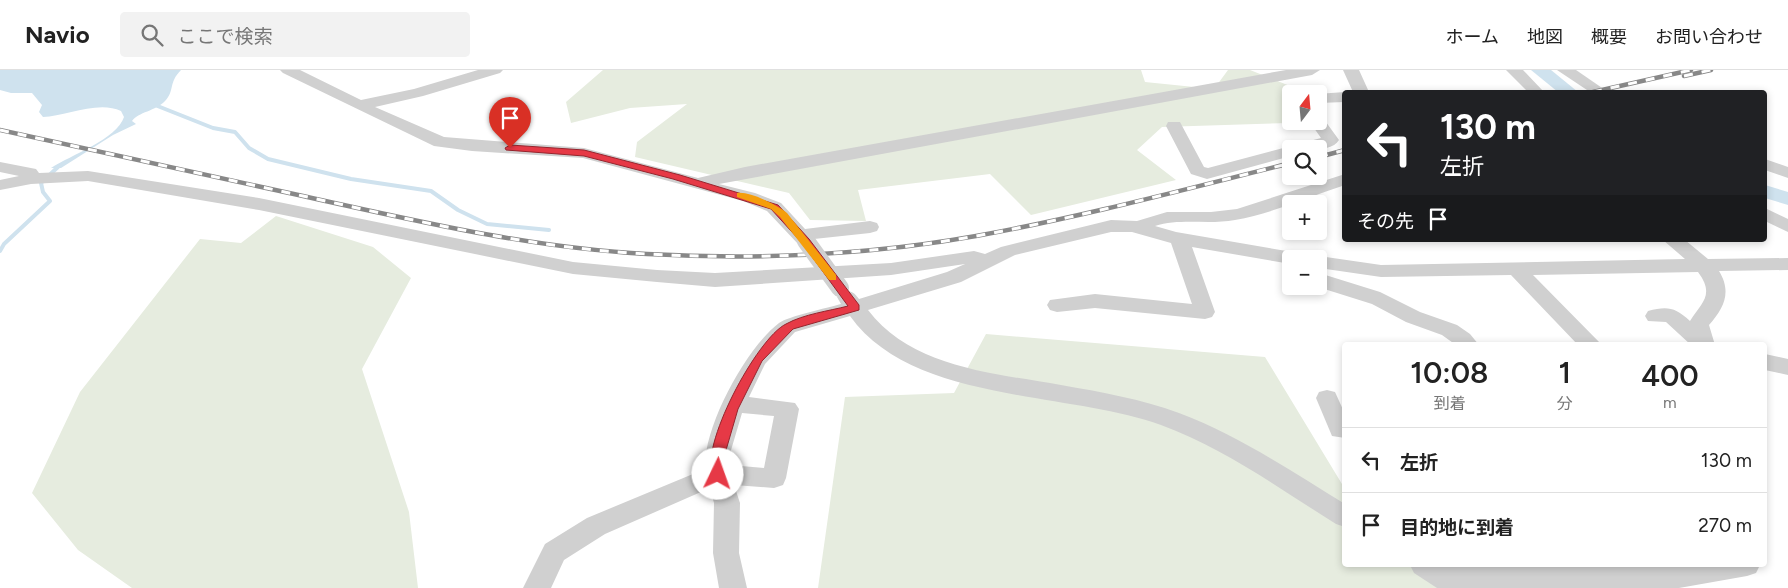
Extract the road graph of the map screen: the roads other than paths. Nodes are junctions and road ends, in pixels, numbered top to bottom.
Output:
1 (288, 70) edge
2 (495, 70) edge
3 (1312, 70) edge
4 (1351, 70) edge
5 (1514, 70) edge
6 (1565, 70) edge
7 (1360, 90) edge
8 (1534, 90) edge
9 (1597, 90) edge
10 (1342, 97) edge
11 (1328, 98) edge
12 (360, 105) junction
13 (1174, 126) dead end
14 (1324, 130) edge
15 (1327, 141) edge
16 (1282, 153) edge
17 (1767, 165) edge
18 (0, 167) edge
19 (1788, 173) edge
20 (31, 179) junction
21 (1342, 180) edge
22 (1767, 180) edge
23 (700, 184) junction
24 (0, 185) edge
25 (1788, 188) edge
26 (1767, 215) edge
27 (1788, 226) edge
28 (870, 227) dead end
29 (1139, 228) junction
30 (803, 238) junction
31 (1180, 239) junction
32 (1675, 242) edge
33 (1282, 257) edge
34 (986, 262) junction
35 (1327, 263) edge
36 (1788, 264) edge
37 (1705, 265) junction
38 (1516, 269) junction
39 (1327, 282) edge
40 (1057, 305) dead end
41 (856, 307) junction
42 (1655, 316) dead end
43 (1466, 342) edge
44 (1588, 342) edge
45 (1700, 342) edge
46 (1702, 342) edge
47 (1767, 362) edge
48 (1788, 367) edge
49 (1327, 398) dead end
50 (734, 404) junction
51 (1342, 430) edge
52 (718, 474) junction
53 (1342, 515) edge
54 (1426, 567) edge
55 (1719, 567) edge
56 (1664, 571) edge
57 (1453, 584) edge
58 (538, 588) edge
59 (733, 588) edge

1 - 12 street
2 - 12 street
3 - 23 street
4 - 7 street
5 - 8 street
6 - 9 street
10 - 11 street
12 - 23 street
13 - 16 street
14 - 15 street
17 - 19 street
18 - 20 street
20 - 24 street
20 - 34 street
21 - 29 street
22 - 25 street
23 - 30 street
26 - 27 street
28 - 30 street
29 - 31 street
29 - 34 street
30 - 41 street, bridge
31 - 33 street
31 - 40 street
32 - 37 street
34 - 41 street
35 - 38 street
36 - 37 street
37 - 38 street
37 - 46 street
38 - 44 street
39 - 43 street
41 - 50 street
41 - 53 street
42 - 45 street
47 - 48 street
49 - 51 street
50 - 52 street
50 - 52 street
52 - 58 street
52 - 59 street
54 - 57 street
55 - 56 street
56 - 57 street

